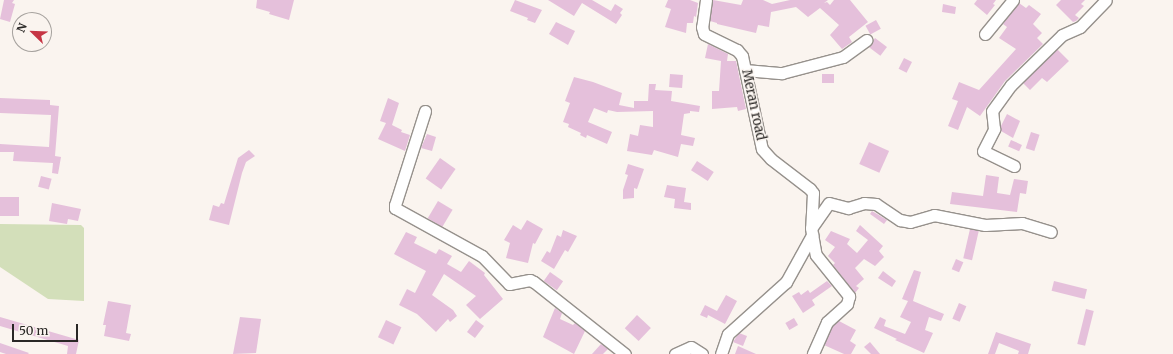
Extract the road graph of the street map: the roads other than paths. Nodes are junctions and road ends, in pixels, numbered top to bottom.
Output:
1 (706, 0) edge
2 (1013, 0) edge
3 (1106, 0) edge
4 (985, 34) dead end
5 (866, 40) dead end
6 (745, 70) junction
7 (426, 111) dead end
8 (1014, 166) dead end
9 (811, 232) junction
10 (1051, 232) dead end
11 (625, 354) edge
12 (675, 354) edge
13 (702, 354) edge
14 (721, 354) edge
15 (813, 354) edge

1 - 6 street, Meran road
2 - 4 street
3 - 8 street
5 - 6 street
6 - 9 street, Meran road
7 - 11 street
9 - 10 street
9 - 14 street
9 - 15 street, Meran road
12 - 13 street

